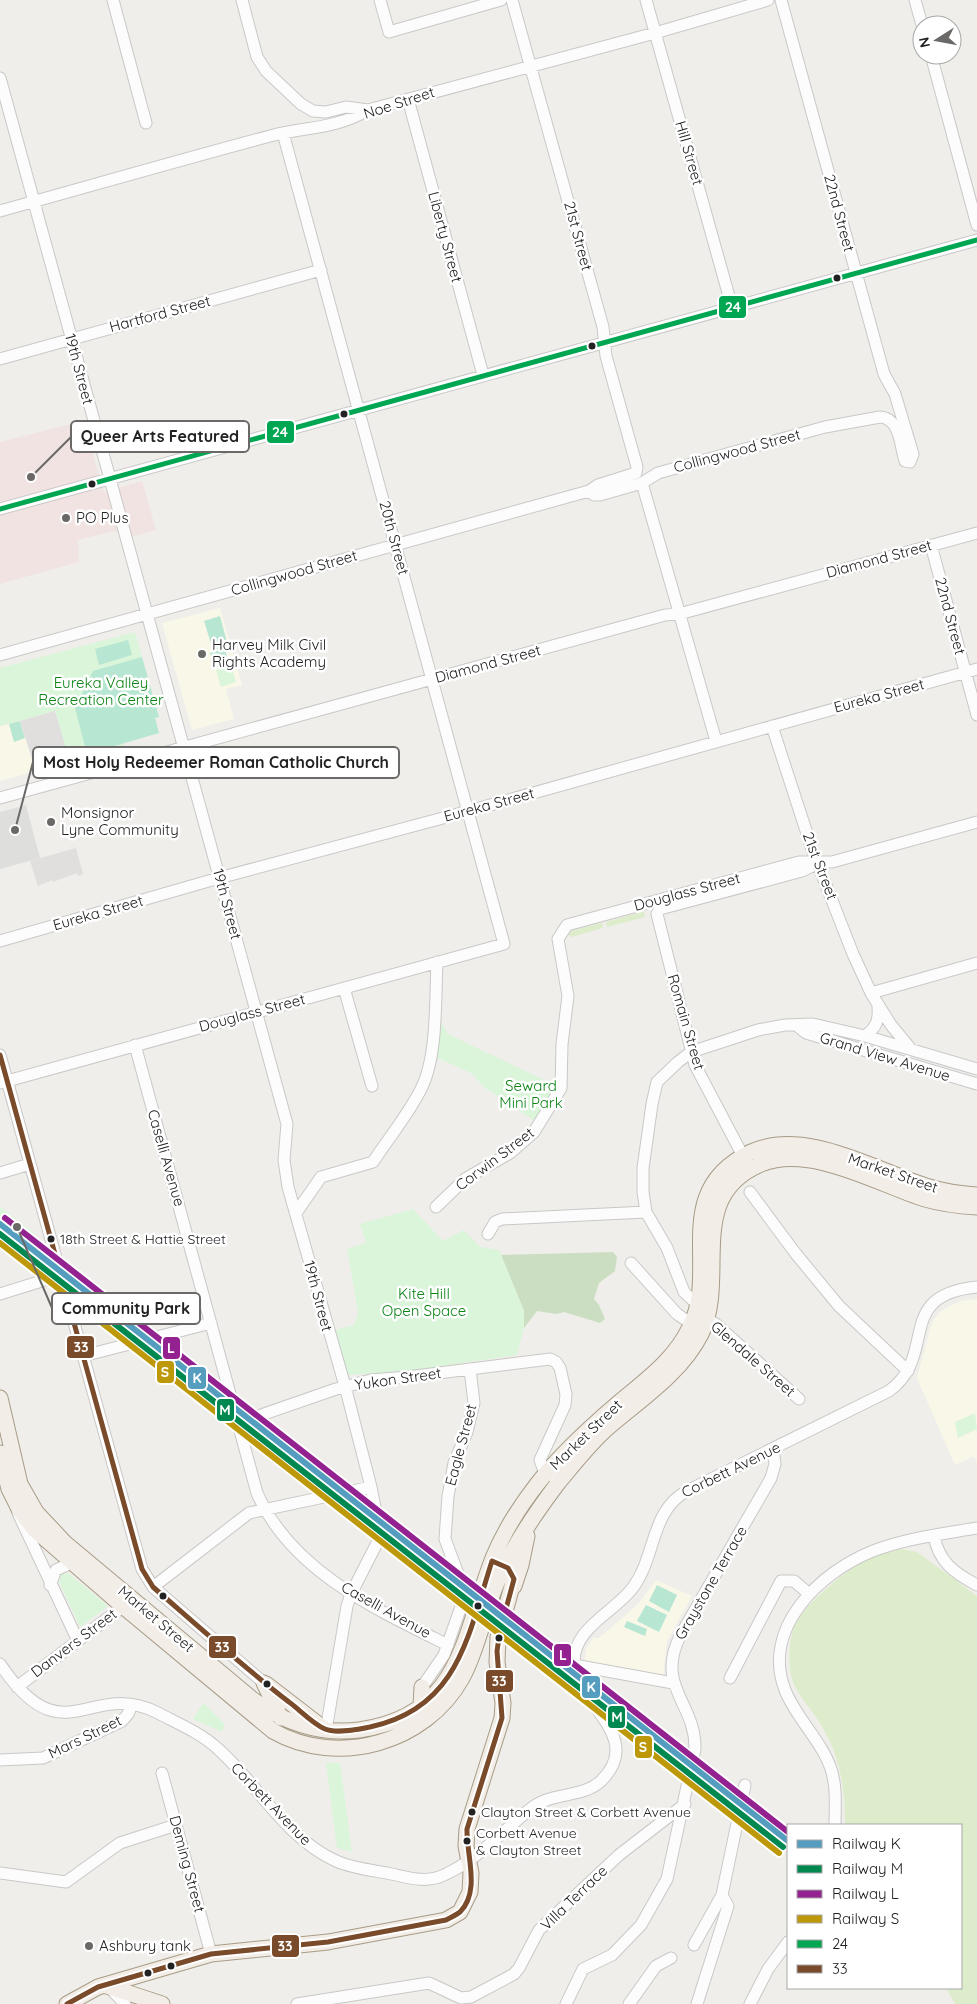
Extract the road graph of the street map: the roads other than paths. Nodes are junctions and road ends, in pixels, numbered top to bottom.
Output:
1 (113, 0) edge
2 (242, 0) edge
3 (380, 0) edge
4 (501, 0) edge
5 (512, 0) edge
6 (646, 0) edge
7 (768, 0) edge
8 (781, 0) edge
9 (916, 0) edge
10 (920, 15) edge
11 (655, 33) junction
12 (531, 65) junction
13 (933, 65) edge
14 (0, 78) edge
15 (408, 99) junction
16 (368, 110) junction
17 (146, 123) dead end
18 (283, 133) junction
19 (34, 202) junction
20 (0, 211) edge
21 (977, 225) edge
22 (977, 240) edge
23 (321, 270) junction
24 (856, 273) junction
25 (732, 307) junction
26 (71, 338) junction
27 (604, 342) junction
28 (0, 359) edge
29 (483, 375) junction
30 (359, 409) junction
31 (890, 420) joint
32 (636, 473) joint
33 (109, 478) junction
34 (642, 483) junction
35 (589, 491) junction
36 (0, 509) edge
37 (977, 533) edge
38 (396, 545) junction
39 (931, 545) junction
40 (147, 614) junction
41 (679, 614) junction
42 (0, 655) edge
43 (971, 671) edge
44 (433, 679) junction
45 (977, 715) edge
46 (772, 726) junction
47 (716, 741) junction
48 (184, 748) junction
49 (0, 798) edge
50 (469, 811) junction
51 (977, 822) edge
52 (818, 863) junction
53 (219, 878) junction
54 (660, 910) joint
55 (561, 933) joint
56 (0, 941) edge
57 (504, 944) joint
58 (437, 962) junction
59 (977, 963) edge
60 (344, 988) junction
61 (874, 998) junction
62 (257, 1012) junction
63 (796, 1025) junction
64 (865, 1036) junction
65 (135, 1046) junction
66 (910, 1048) junction
67 (691, 1052) junction
68 (0, 1055) edge
69 (977, 1069) edge
70 (4, 1082) edge
71 (977, 1084) edge
72 (372, 1086) dead end
73 (743, 1156) junction
74 (30, 1164) junction
75 (0, 1173) edge
76 (750, 1192) dead end
77 (977, 1195) edge
78 (436, 1207) dead end
79 (977, 1207) edge
80 (296, 1212) junction
81 (646, 1212) junction
82 (488, 1234) dead end
83 (0, 1238) edge
84 (631, 1262) dead end
85 (61, 1275) junction
86 (977, 1287) edge
87 (0, 1294) edge
88 (698, 1305) junction
89 (707, 1319) junction
90 (211, 1323) junction
91 (692, 1324) junction
92 (83, 1356) junction
93 (470, 1369) junction
94 (908, 1371) junction
95 (345, 1386) junction
96 (0, 1398) edge
97 (799, 1399) dead end
98 (238, 1423) junction
99 (773, 1450) junction
100 (0, 1453) edge
101 (547, 1472) junction
102 (560, 1482) junction
103 (371, 1486) junction
104 (14, 1500) junction
105 (264, 1510) junction
106 (533, 1518) junction
107 (977, 1528) edge
108 (934, 1536) junction
109 (71, 1563) junction
110 (498, 1563) junction
111 (50, 1585) junction
112 (977, 1585) edge
113 (153, 1587) junction
114 (512, 1590) junction
115 (808, 1593) junction
116 (351, 1594) junction
117 (128, 1602) junction
118 (78, 1641) junction
119 (448, 1644) junction
120 (0, 1664) edge
121 (574, 1665) junction
122 (730, 1678) dead end
123 (264, 1682) junction
124 (673, 1683) junction
125 (17, 1687) junction
126 (422, 1687) joint
127 (132, 1705) junction
128 (421, 1706) junction
129 (280, 1716) junction
130 (326, 1730) junction
131 (352, 1748) junction
132 (0, 1760) edge
133 (162, 1773) dead end
134 (746, 1785) dead end
135 (685, 1804) junction
136 (836, 1824) edge
137 (176, 1825) junction
138 (469, 1860) junction
139 (0, 1874) edge
140 (722, 1895) junction
141 (787, 1943) edge
142 (694, 1945) dead end
143 (210, 1954) junction
144 (671, 1958) dead end
145 (106, 1986) junction
146 (67, 2004) edge
147 (125, 2004) edge
148 (162, 2004) edge
149 (297, 2004) edge
150 (566, 2004) edge
151 (629, 2004) edge
152 (697, 2004) edge
153 (750, 2004) edge

1 - 17 street
2 - 16 street
3 - 4 street
5 - 12 street, 21st Street
6 - 11 street, Hill Street
7 - 11 street, Noe Street
8 - 24 street, 22nd Street
9 - 10 street
11 - 12 street, Noe Street
11 - 25 street, Hill Street
12 - 15 street, Noe Street
12 - 27 street, 21st Street
13 - 21 street
14 - 19 street, 19th Street
15 - 16 street, Noe Street
15 - 29 street, Liberty Street
16 - 18 street, Noe Street
18 - 19 street, Noe Street
18 - 23 street, 20th Street
19 - 20 street, Noe Street
19 - 26 street, 19th Street
22 - 24 street
23 - 26 street, Hartford Street
23 - 30 street, 20th Street
24 - 25 street
24 - 31 street, 22nd Street
25 - 27 street
26 - 28 street, Hartford Street
26 - 33 street, 19th Street
27 - 29 street
27 - 32 street, 21st Street
29 - 30 street
30 - 33 street
30 - 38 street, 20th Street
31 - 34 street, Collingwood Street
32 - 35 street, Collingwood Street
33 - 36 street
33 - 40 street, 19th Street
34 - 35 street, Collingwood Street
34 - 41 street
35 - 38 street, Collingwood Street
37 - 39 street, Diamond Street
38 - 40 street, Collingwood Street
38 - 44 street, 20th Street
39 - 41 street, Diamond Street
39 - 43 street, 22nd Street
40 - 42 street, Collingwood Street
40 - 48 street, 19th Street
41 - 44 street, Diamond Street
41 - 47 street
43 - 45 street, 22nd Street
43 - 46 street, Eureka Street
44 - 48 street, Diamond Street
44 - 50 street, 20th Street
46 - 47 street, Eureka Street
46 - 52 street, 21st Street
47 - 50 street, Eureka Street
48 - 49 street, Diamond Street
48 - 53 street, 19th Street
50 - 53 street, Eureka Street
50 - 57 street, 20th Street
51 - 52 street, Douglass Street
52 - 54 street, Douglass Street
52 - 55 street, Douglass Street
52 - 61 street, 21st Street
53 - 56 street, Eureka Street
53 - 62 street, 19th Street
54 - 67 street, Romain Street
55 - 78 street, Corwin Street
57 - 58 street, Douglass Street
58 - 60 street, Douglass Street
58 - 80 street
59 - 61 street
60 - 62 street, Douglass Street
60 - 72 street
61 - 64 street, 21st Street
61 - 66 street, 21st Street
62 - 65 street, Douglass Street
62 - 80 street, 19th Street
63 - 64 street, Grand View Avenue
63 - 67 street, Grand View Avenue
63 - 71 street, Grand View Avenue
64 - 66 street, Grand View Avenue
65 - 70 street, Douglass Street
65 - 90 street, Caselli Avenue
66 - 69 street, Grand View Avenue
67 - 73 street, Romain Street
67 - 81 street, Grand View Avenue
68 - 70 street
70 - 74 street
73 - 77 main road, Market Street
73 - 88 main road, Market Street
74 - 75 street
74 - 85 street
76 - 94 street
79 - 89 main road, Market Street
80 - 95 street, 19th Street
81 - 82 street
81 - 88 street, Grand View Avenue
83 - 85 street
84 - 91 street
85 - 87 street
85 - 92 street
86 - 94 street, Corbett Avenue
88 - 91 main road, Market Street
89 - 97 street, Glendale Street
89 - 102 main road, Market Street
90 - 92 street
90 - 98 street, Caselli Avenue
91 - 101 main road, Market Street
92 - 113 street
93 - 95 street, Yukon Street
93 - 101 street, Yukon Street
93 - 119 street, Eagle Street
94 - 99 street, Corbett Avenue
95 - 98 street, Yukon Street
95 - 103 street, 19th Street
96 - 117 main road, Market Street
98 - 105 street, Caselli Avenue
99 - 121 street, Corbett Avenue
99 - 124 street, Graystone Terrace
100 - 104 main road, Market Street
101 - 102 street
101 - 110 main road, Market Street
102 - 106 main road, Market Street
103 - 105 street
103 - 116 street, 19th Street
104 - 109 main road, Market Street
104 - 111 street
105 - 113 street
105 - 116 street, Caselli Avenue
106 - 110 main road, Market Street
106 - 114 main road
107 - 108 street
108 - 112 street
108 - 115 street
109 - 111 street
109 - 117 main road, Market Street
110 - 114 main road
110 - 128 main road, Market Street
110 - 131 main road, Market Street
111 - 118 street
113 - 123 street
114 - 138 main road
115 - 122 street
115 - 136 street
116 - 119 street, Caselli Avenue
116 - 130 street, 19th Street
117 - 118 street, Danvers Street
117 - 129 main road, Market Street
117 - 131 main road, Market Street
118 - 125 street, Danvers Street
119 - 126 street, Eagle Street
120 - 125 street, Corbett Avenue
121 - 124 street
121 - 138 street, Corbett Avenue
123 - 129 main road
123 - 130 main road
124 - 135 street, Graystone Terrace
125 - 127 street, Corbett Avenue
126 - 128 main road
127 - 132 street, Mars Street
127 - 138 street, Corbett Avenue
128 - 130 main road, Market Street
129 - 130 main road, Market Street
129 - 131 main road
133 - 137 street, Deming Street
134 - 140 street
135 - 149 street, Villa Terrace
135 - 150 street, Graystone Terrace
137 - 139 street
137 - 143 street, Deming Street
138 - 143 main road
140 - 142 street
140 - 152 street
141 - 153 street
143 - 145 main road
144 - 151 street
145 - 146 main road
145 - 147 street
145 - 148 main road

